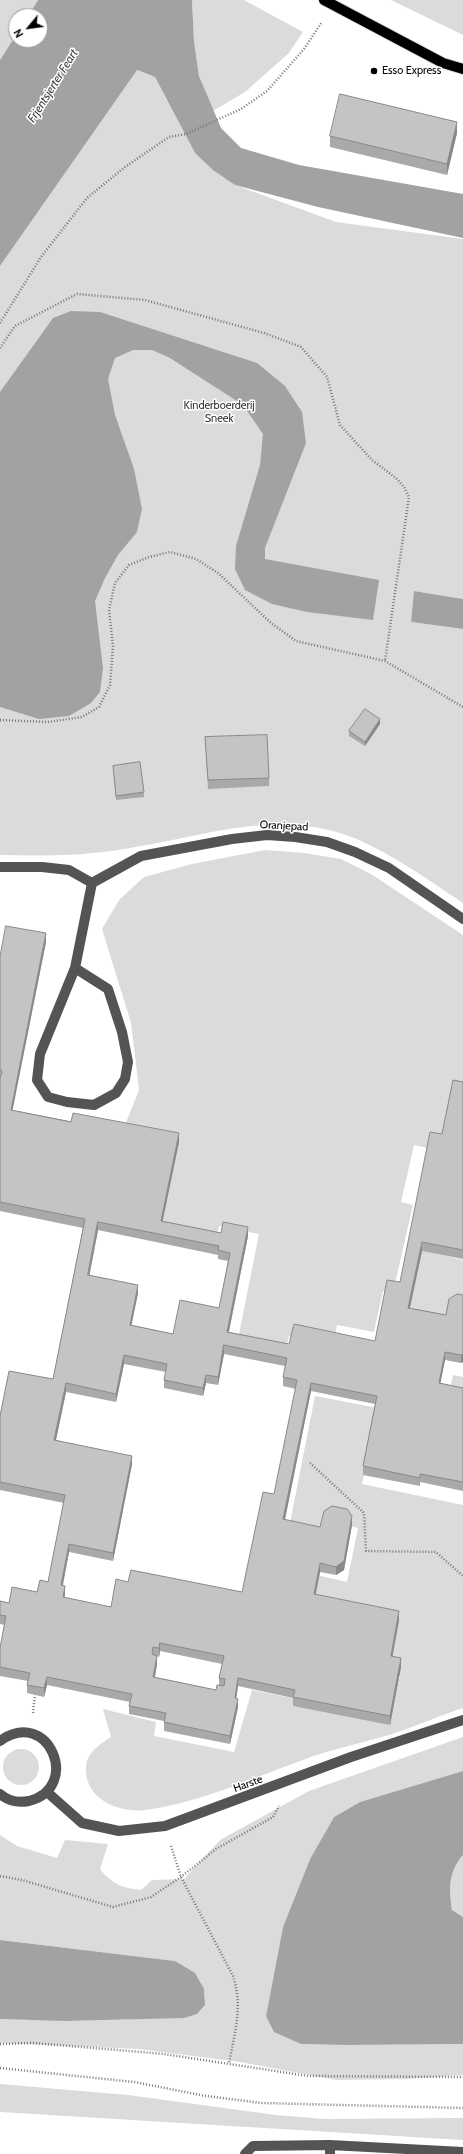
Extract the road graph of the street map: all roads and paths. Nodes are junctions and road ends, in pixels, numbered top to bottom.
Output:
1 (324, 0) edge
2 (334, 5) junction
3 (463, 69) edge
4 (0, 323) edge
5 (0, 348) edge
6 (385, 661) junction
7 (463, 707) edge
8 (0, 720) edge
9 (0, 867) edge
10 (92, 883) junction
11 (463, 919) edge
12 (75, 968) junction
13 (310, 1462) dead end
14 (463, 1576) edge
15 (463, 1720) edge
16 (0, 1740) edge
17 (295, 1780) junction
18 (46, 1792) junction
19 (0, 1794) edge
20 (165, 1826) junction
21 (0, 1876) edge
22 (181, 1877) junction
23 (0, 2044) edge
24 (229, 2063) junction
25 (0, 2068) edge
26 (463, 2077) edge
27 (463, 2108) edge
28 (330, 2149) edge
29 (463, 2152) edge
30 (245, 2154) edge

1 - 2 main road
2 - 3 main road
2 - 4 path
5 - 6 path
6 - 7 path
6 - 8 path
9 - 10 street
10 - 11 street, Oranjepad
10 - 12 street
12 - 12 street
13 - 14 path
15 - 17 street, Harste
16 - 18 street
17 - 20 street, Harste
17 - 22 path
18 - 19 street
18 - 20 street, Harste
20 - 22 path
21 - 22 path
22 - 24 path
23 - 24 path
24 - 26 path
25 - 27 path
28 - 29 street
28 - 30 street

